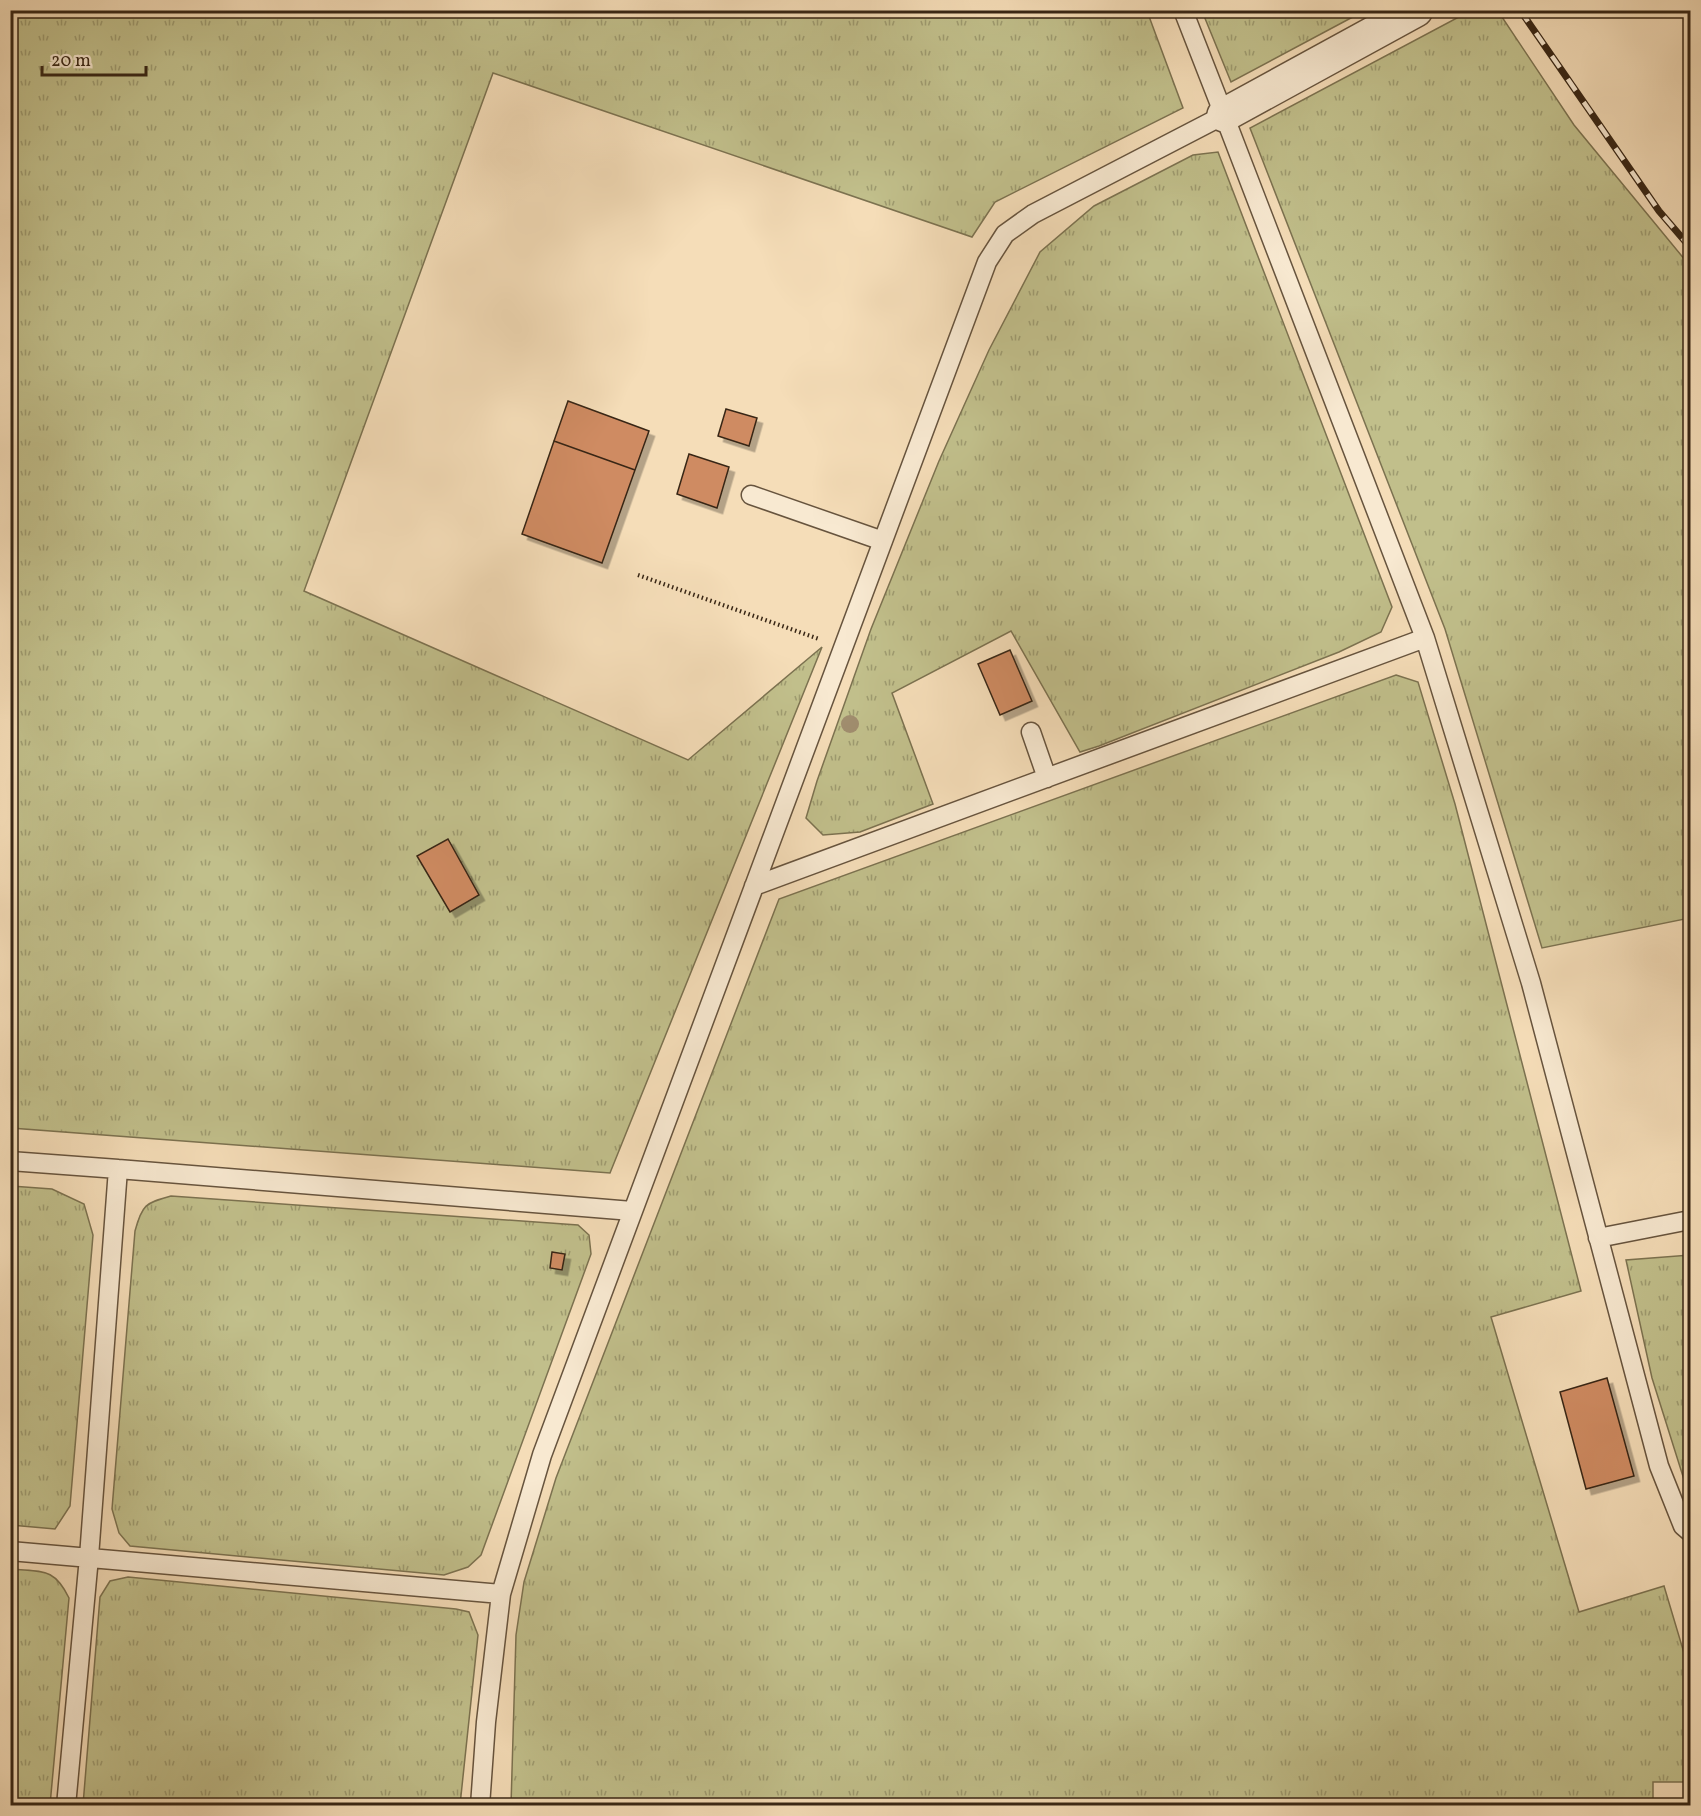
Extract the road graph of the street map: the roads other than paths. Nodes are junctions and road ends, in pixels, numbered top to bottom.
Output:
1 (1183, 10) edge
2 (1416, 10) edge
3 (1224, 115) junction
4 (751, 495) dead end
5 (883, 541) junction
6 (1425, 638) junction
7 (1031, 732) dead end
8 (1047, 778) junction
9 (754, 886) junction
10 (10, 1161) edge
11 (118, 1168) junction
12 (632, 1211) junction
13 (1690, 1220) edge
14 (1598, 1238) junction
15 (1690, 1532) edge
16 (10, 1551) edge
17 (89, 1557) junction
18 (501, 1594) junction
19 (66, 1806) edge
20 (480, 1806) edge

1 - 3 lane
2 - 3 street
3 - 5 lane
3 - 6 lane
4 - 5 lane
5 - 9 lane
6 - 8 lane
6 - 14 lane
7 - 8 lane
8 - 9 lane
9 - 12 lane
10 - 11 lane
11 - 12 lane
11 - 17 lane
12 - 18 lane
13 - 14 lane
14 - 15 lane
16 - 17 lane
17 - 18 lane
17 - 19 lane
18 - 20 lane

